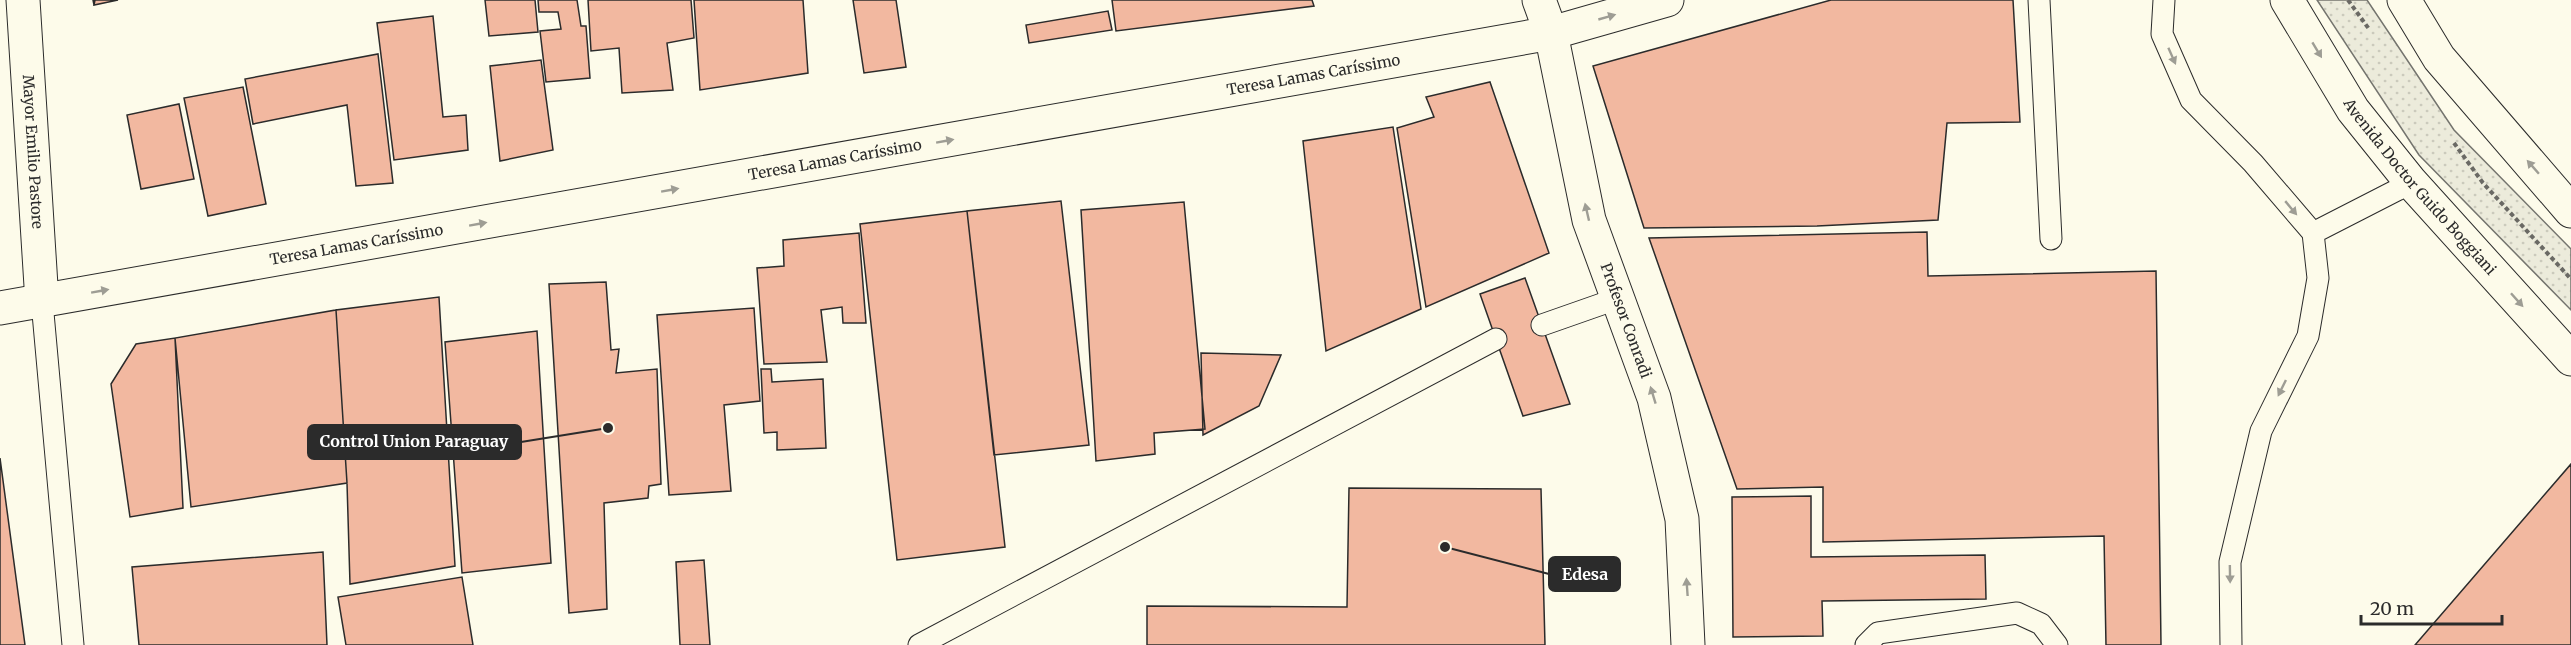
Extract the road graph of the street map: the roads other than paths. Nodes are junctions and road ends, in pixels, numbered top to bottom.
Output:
1 (23, 0) edge
2 (1539, 0) edge
3 (1667, 0) edge
4 (2039, 0) edge
5 (2164, 0) edge
6 (2287, 0) edge
7 (2404, 0) edge
8 (1551, 33) junction
9 (2410, 181) junction
10 (2571, 211) edge
11 (2313, 233) junction
12 (2051, 239) dead end
13 (1619, 298) junction
14 (42, 302) junction
15 (0, 308) edge
16 (1542, 325) dead end
17 (1496, 339) dead end
18 (2571, 359) edge
19 (74, 645) edge
20 (919, 645) edge
21 (1688, 645) edge
22 (1866, 645) edge
23 (2057, 645) edge
24 (2231, 645) edge

1 - 14 street, Mayor Emilio Pastore
2 - 8 street, Profesor Conradi
8 -> 3 street, Teresa Lamas Caríssimo
4 - 12 lane
5 -> 11 lane
6 -> 9 street, Avenida Doctor Guido Boggiani
10 -> 7 street
13 -> 8 street, Profesor Conradi
14 -> 8 street, Teresa Lamas Caríssimo
9 - 11 lane
9 -> 18 street, Avenida Doctor Guido Boggiani
11 -> 24 lane
13 - 16 lane
21 -> 13 street, Profesor Conradi
14 - 15 street, Teresa Lamas Caríssimo
14 - 19 lane
17 - 20 lane
22 - 23 lane

